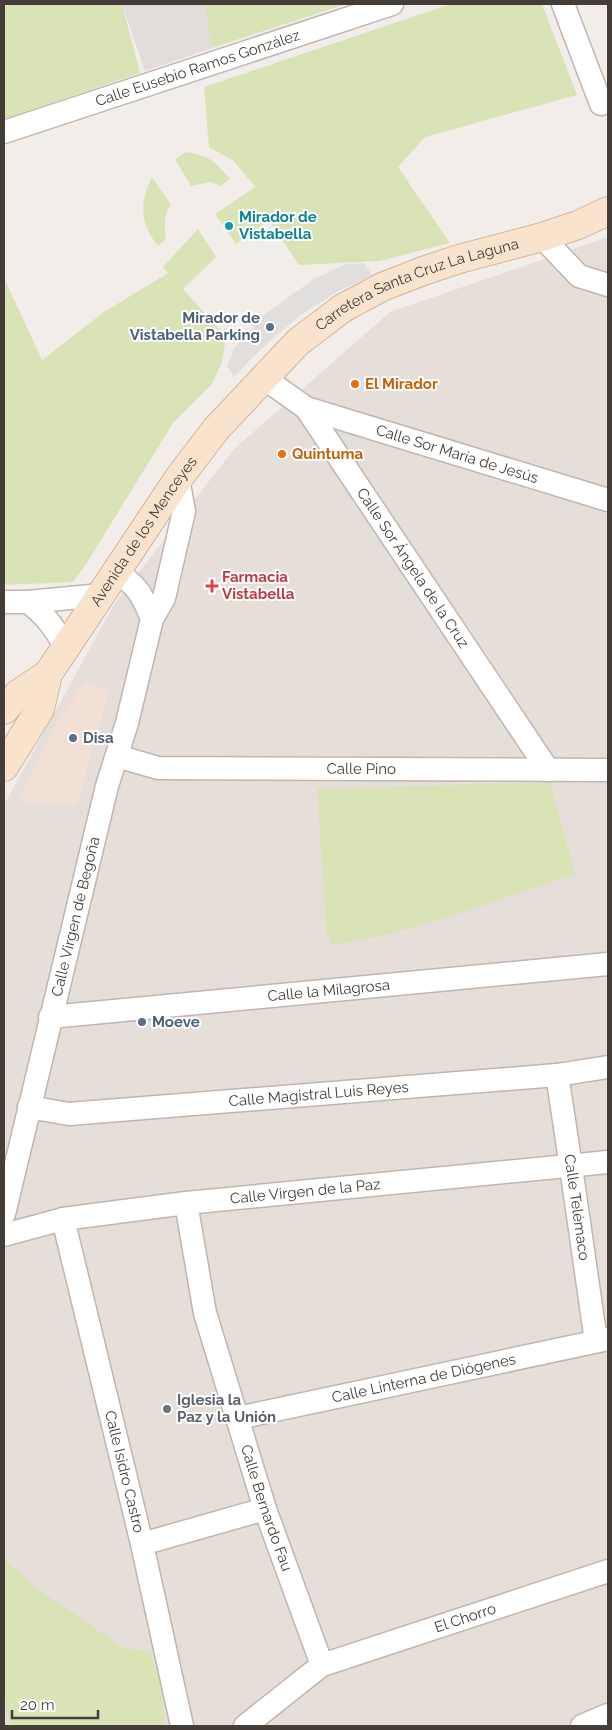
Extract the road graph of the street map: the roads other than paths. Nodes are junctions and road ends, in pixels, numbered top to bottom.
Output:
1 (392, 4) edge
2 (562, 4) edge
3 (601, 104) dead end
4 (4, 132) edge
5 (608, 211) edge
6 (542, 237) junction
7 (608, 285) edge
8 (256, 386) junction
9 (306, 408) junction
10 (178, 479) junction
11 (608, 500) edge
12 (116, 571) junction
13 (101, 594) junction
14 (4, 602) edge
15 (28, 602) junction
16 (152, 620) junction
17 (66, 647) junction
18 (48, 674) junction
19 (4, 710) edge
20 (116, 756) junction
21 (4, 767) edge
22 (548, 770) junction
23 (608, 770) edge
24 (608, 964) edge
25 (50, 1017) junction
26 (608, 1067) edge
27 (557, 1075) junction
28 (29, 1108) junction
29 (608, 1162) edge
30 (572, 1165) junction
31 (186, 1203) junction
32 (4, 1214) edge
33 (63, 1219) junction
34 (4, 1235) edge
35 (602, 1340) edge
36 (238, 1418) junction
37 (265, 1509) junction
38 (142, 1544) junction
39 (608, 1572) edge
40 (322, 1665) junction
41 (608, 1715) edge
42 (182, 1726) edge
43 (245, 1726) edge
44 (582, 1726) edge

1 - 4 street, Calle Eusebio Ramos González
2 - 3 street
5 - 6 main road, Carretera Santa Cruz La Laguna
6 - 7 street
6 - 8 main road, Carretera Santa Cruz La Laguna
8 - 9 street, Calle Sor Ángela de la Cruz
8 - 10 main road, Avenida de los Menceyes
9 - 11 street, Calle Sor María de Jesús
9 - 22 street, Calle Sor Ángela de la Cruz
10 - 12 main road, Avenida de los Menceyes
10 - 16 street, Calle Virgen de Begoña
12 - 13 main road, Avenida de los Menceyes
12 - 16 street
13 - 15 street
13 - 17 main road, Avenida de los Menceyes
14 - 15 street
15 - 17 street
16 - 20 street, Calle Virgen de Begoña
17 - 18 main road, Avenida de los Menceyes
18 - 19 main road, Avenida de los Menceyes
18 - 21 main road, Avenida de los Menceyes
20 - 22 street, Calle Pino
20 - 25 street, Calle Virgen de Begoña
22 - 23 street, Calle Pino
24 - 25 street, Calle la Milagrosa
25 - 28 street, Calle Virgen de Begoña
26 - 27 street, Calle Magistral Luis Reyes
27 - 28 street, Calle Magistral Luis Reyes
27 - 30 street, Calle Telémaco
28 - 32 street, Calle Virgen de Begoña
29 - 30 street, Calle Virgen de la Paz
30 - 31 street, Calle Virgen de la Paz
30 - 35 street, Calle Telémaco
31 - 33 street, Calle Virgen de la Paz
31 - 36 street, Calle Bernardo Fau
33 - 34 street, Calle Virgen de la Paz
33 - 38 street, Calle Isidro Castro
35 - 36 street, Calle Linterna de Diógenes
36 - 37 street, Calle Bernardo Fau
37 - 38 street
37 - 40 street, Calle Bernardo Fau
38 - 42 street, Calle Isidro Castro
39 - 40 street, El Chorro
40 - 43 street
41 - 44 street

